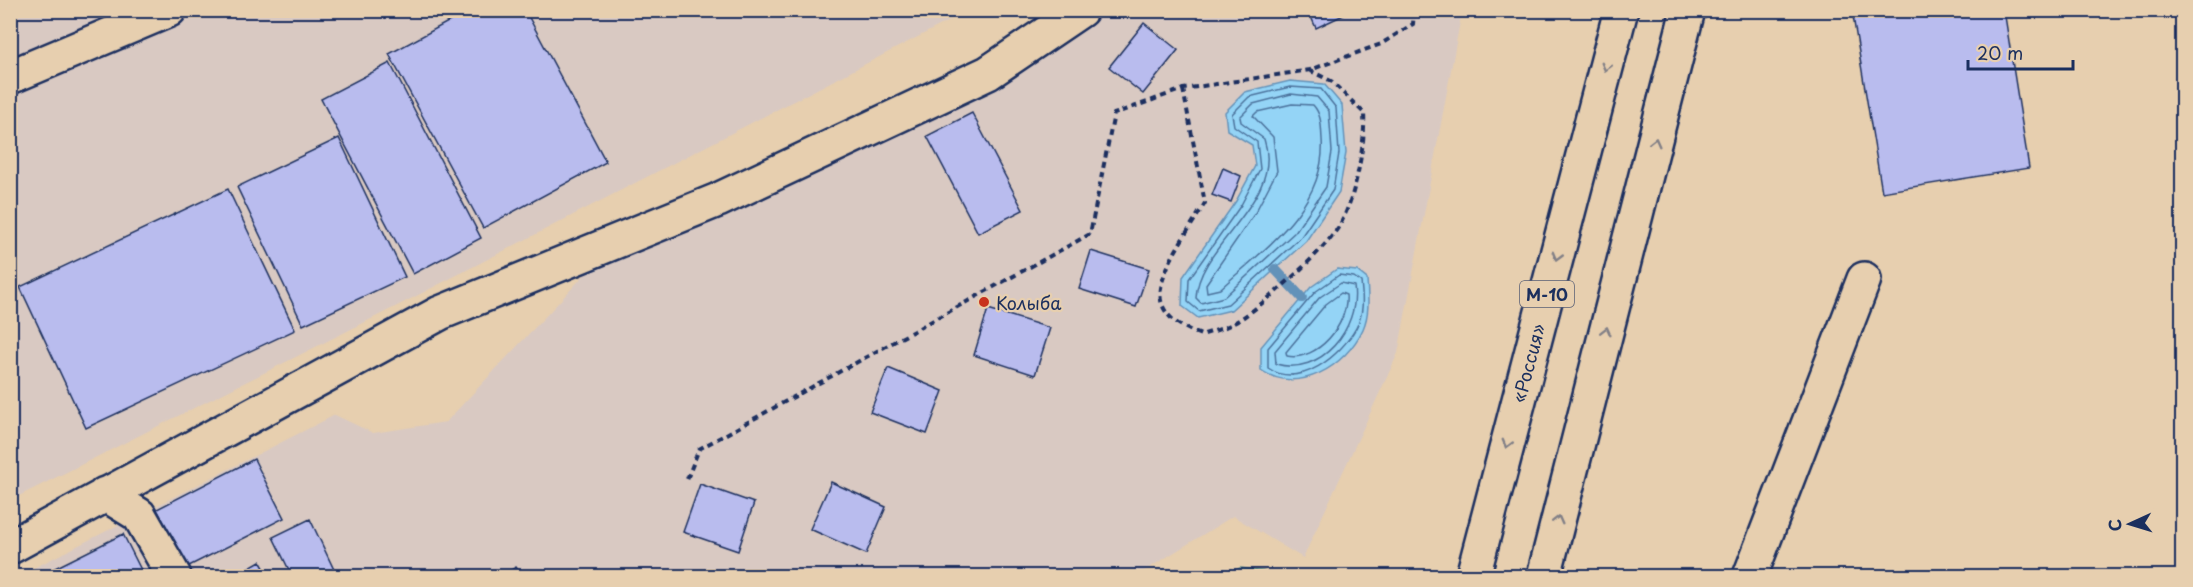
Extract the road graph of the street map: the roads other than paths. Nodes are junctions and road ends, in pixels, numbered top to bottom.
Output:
1 (169, 10) edge
2 (1081, 10) edge
3 (1621, 10) edge
4 (1688, 10) edge
5 (10, 77) edge
6 (1864, 279) dead end
7 (105, 494) junction
8 (10, 547) edge
9 (174, 576) edge
10 (1473, 576) edge
11 (1544, 576) edge
12 (1750, 576) edge

1 - 5 main road
2 - 7 main road
3 -> 10 main road, «Россия» / М-10
11 -> 4 main road
6 - 12 main road
7 - 8 main road
7 - 9 main road

